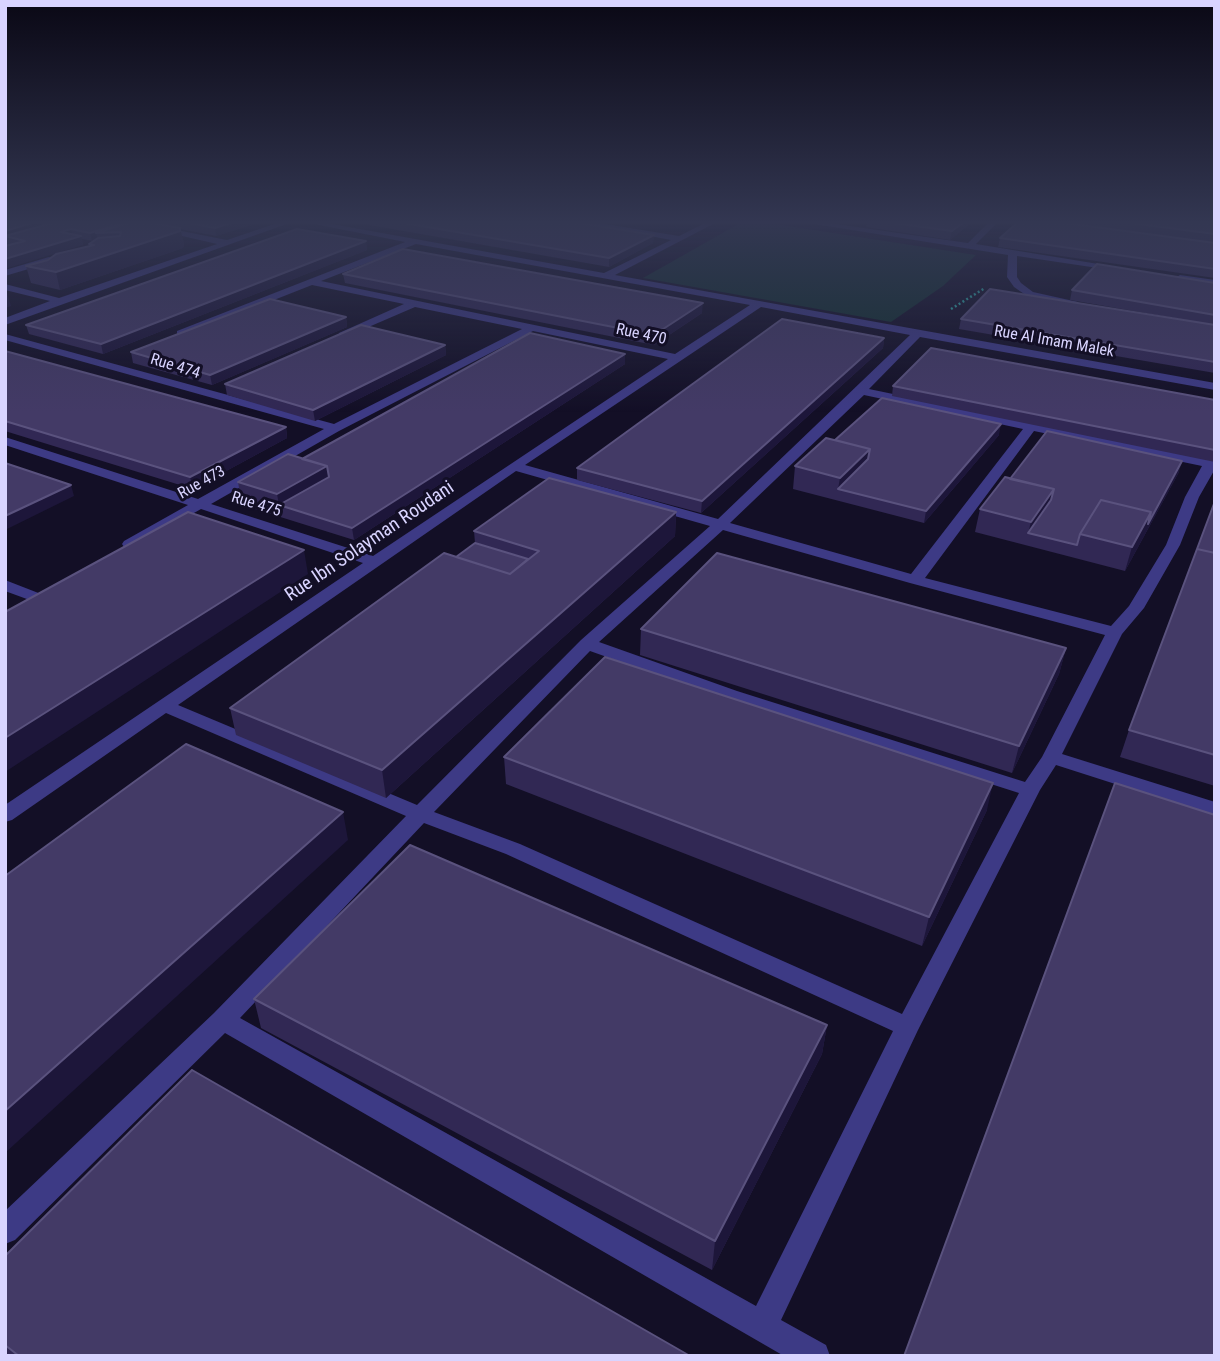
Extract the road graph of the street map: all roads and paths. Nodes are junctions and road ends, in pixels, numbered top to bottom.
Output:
1 (105, 286) edge
2 (301, 286) edge
3 (326, 286) edge
4 (658, 286) edge
5 (992, 286) edge
6 (1018, 286) edge
7 (5, 287) edge
8 (60, 301) junction
9 (413, 304) junction
10 (758, 304) junction
11 (1088, 307) edge
12 (5, 322) edge
13 (530, 329) junction
14 (918, 333) junction
15 (5, 337) edge
16 (170, 338) edge
17 (336, 338) edge
18 (119, 358) dead end
19 (677, 358) junction
20 (107, 363) junction
21 (238, 383) edge
22 (1215, 387) edge
23 (861, 391) junction
24 (213, 394) junction
25 (1031, 427) junction
26 (335, 428) junction
27 (5, 441) edge
28 (1212, 465) edge
29 (514, 466) junction
30 (199, 506) junction
31 (720, 524) junction
32 (117, 551) edge
33 (376, 562) junction
34 (915, 580) junction
35 (5, 585) edge
36 (15, 608) edge
37 (1115, 632) junction
38 (587, 644) junction
39 (162, 705) junction
40 (1051, 757) junction
41 (1030, 790) junction
42 (1215, 809) edge
43 (423, 813) junction
44 (5, 815) edge
45 (223, 1020) junction
46 (907, 1027) junction
47 (5, 1230) edge
48 (762, 1325) junction
49 (816, 1356) edge

1 - 8 street
2 - 16 street
3 - 9 street, Rue 470
4 - 10 street, Rue Al Imam Malek
5 - 14 path
6 - 11 street
7 - 8 street
8 - 12 street
9 - 13 street, Rue 470
9 - 17 street
10 - 14 street, Rue Al Imam Malek
10 - 19 street, Rue Ibn Solayman Roudani
13 - 19 street, Rue 470
13 - 26 street, Rue 473
14 - 22 street, Rue Al Imam Malek
14 - 23 street
15 - 20 street, Rue 474
18 - 20 street
19 - 29 street, Rue Ibn Solayman Roudani
20 - 24 street, Rue 474
21 - 24 street
23 - 25 street
23 - 31 street
24 - 26 street, Rue 474
25 - 28 street
25 - 34 street
26 - 30 street, Rue 473
27 - 30 street, Rue 475
28 - 37 street
29 - 31 street
29 - 33 street, Rue Ibn Solayman Roudani
30 - 32 street, Rue 473
30 - 33 street, Rue 475
31 - 34 street
31 - 38 street
33 - 39 street, Rue Ibn Solayman Roudani
34 - 37 street
35 - 36 street
37 - 40 street
38 - 41 street
38 - 43 street
39 - 43 street
39 - 44 street, Rue Ibn Solayman Roudani
40 - 41 street
40 - 42 street
41 - 46 street
43 - 45 street
43 - 46 street
45 - 47 street
45 - 48 street
46 - 48 street
48 - 49 street

